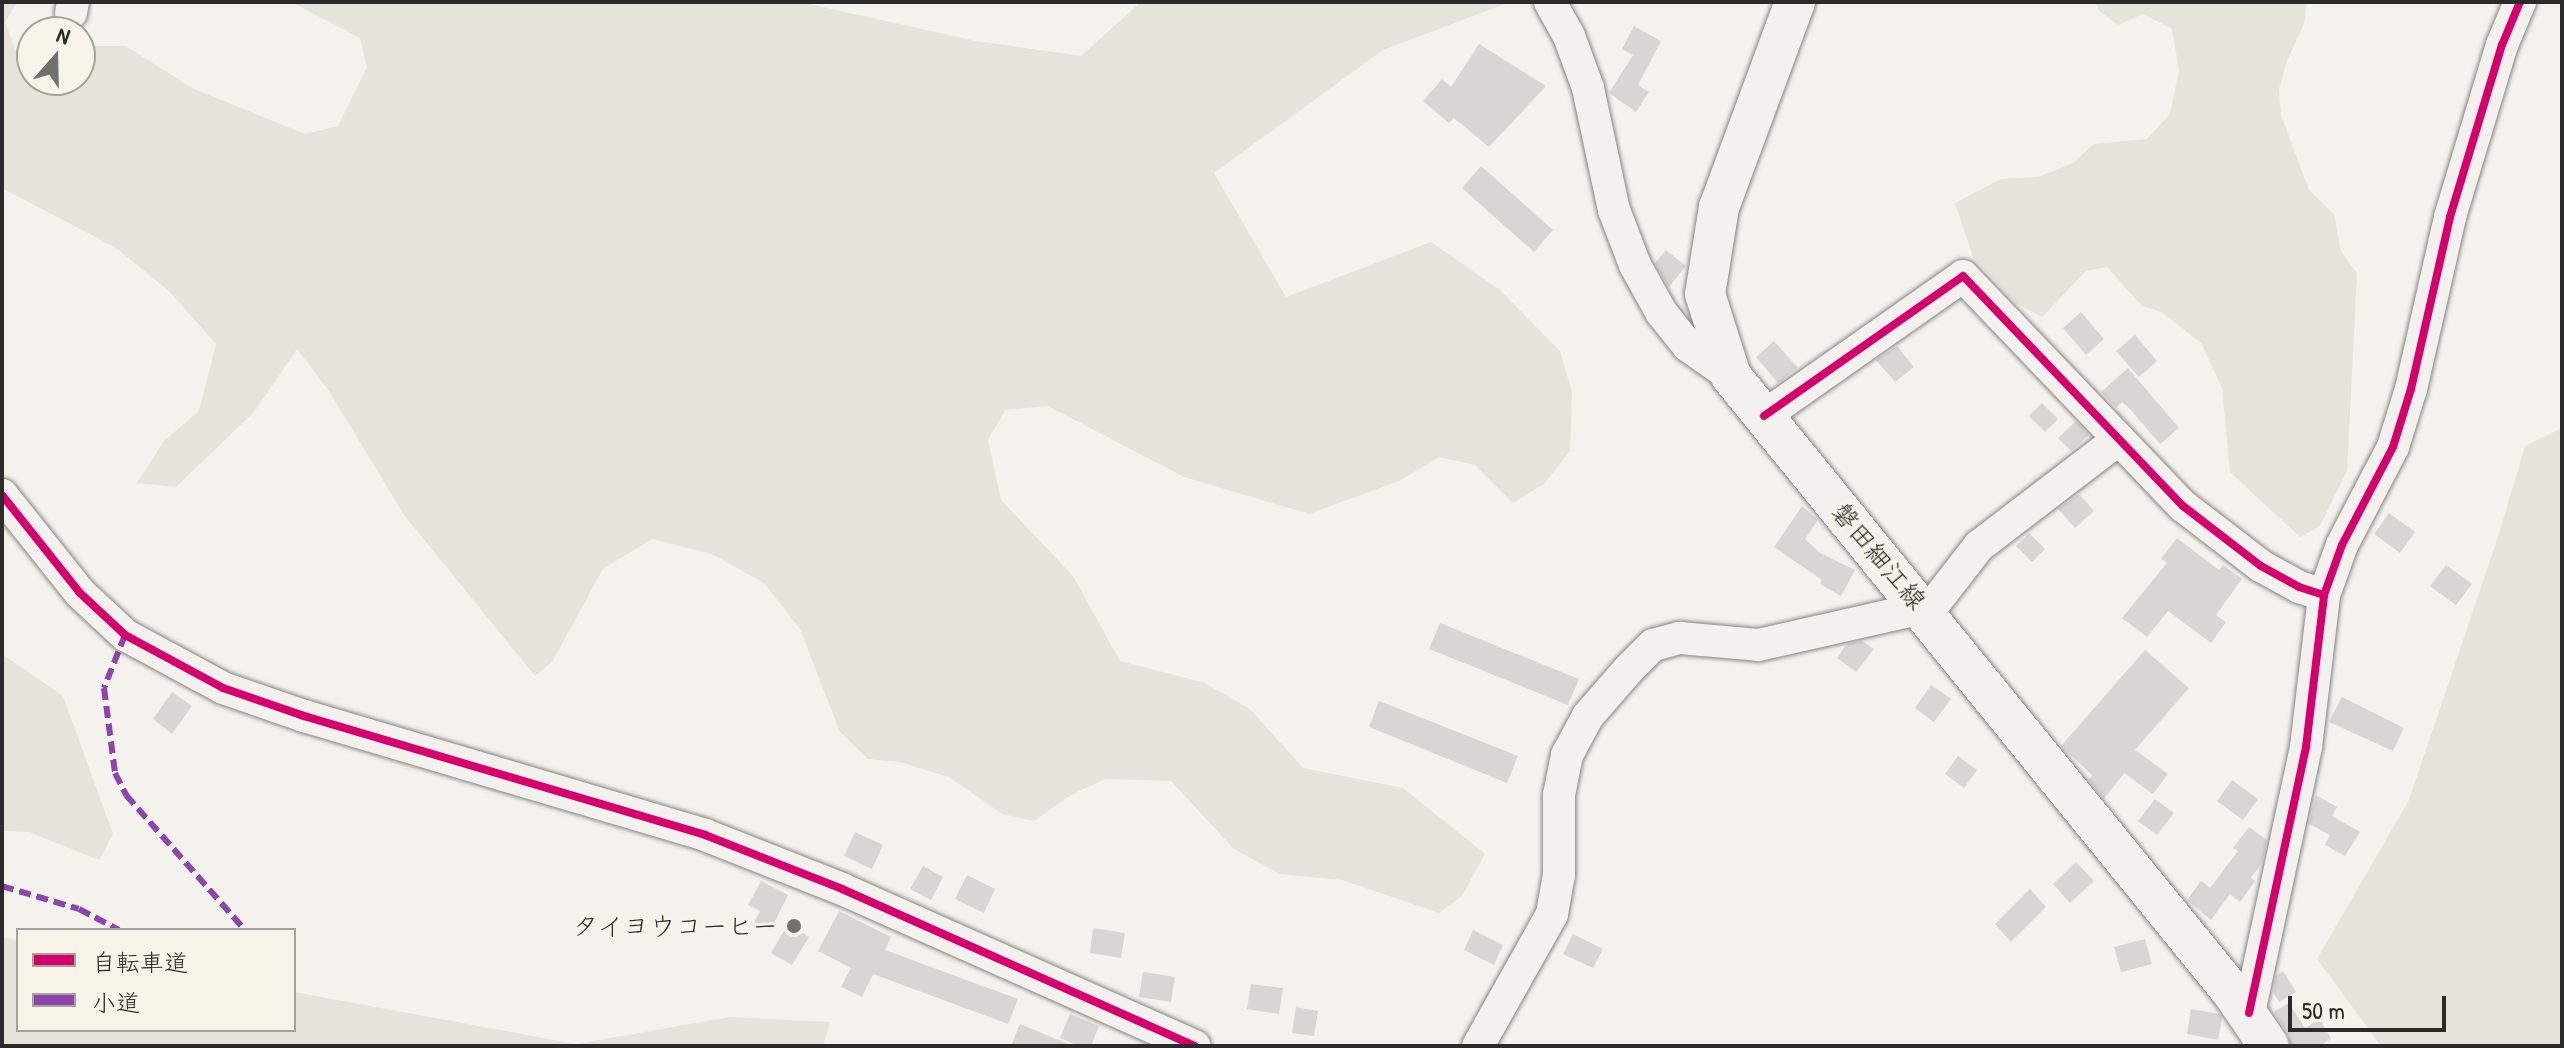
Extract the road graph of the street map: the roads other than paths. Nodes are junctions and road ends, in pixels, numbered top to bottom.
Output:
1 (1550, 2) edge
2 (1795, 2) edge
3 (2520, 2) edge
4 (1731, 376) junction
5 (1764, 416) junction
6 (2119, 439) junction
7 (2, 495) edge
8 (2324, 595) junction
9 (1924, 610) junction
10 (2254, 1032) edge
11 (1195, 1046) edge
12 (1478, 1046) edge

1 - 4 street
2 - 4 main road, 磐田細江線
3 - 8 street
4 - 5 main road, 磐田細江線
5 - 6 street
5 - 9 main road, 磐田細江線
6 - 8 street
6 - 9 street
7 - 11 street
8 - 10 street
9 - 10 main road, 磐田細江線
9 - 12 street

